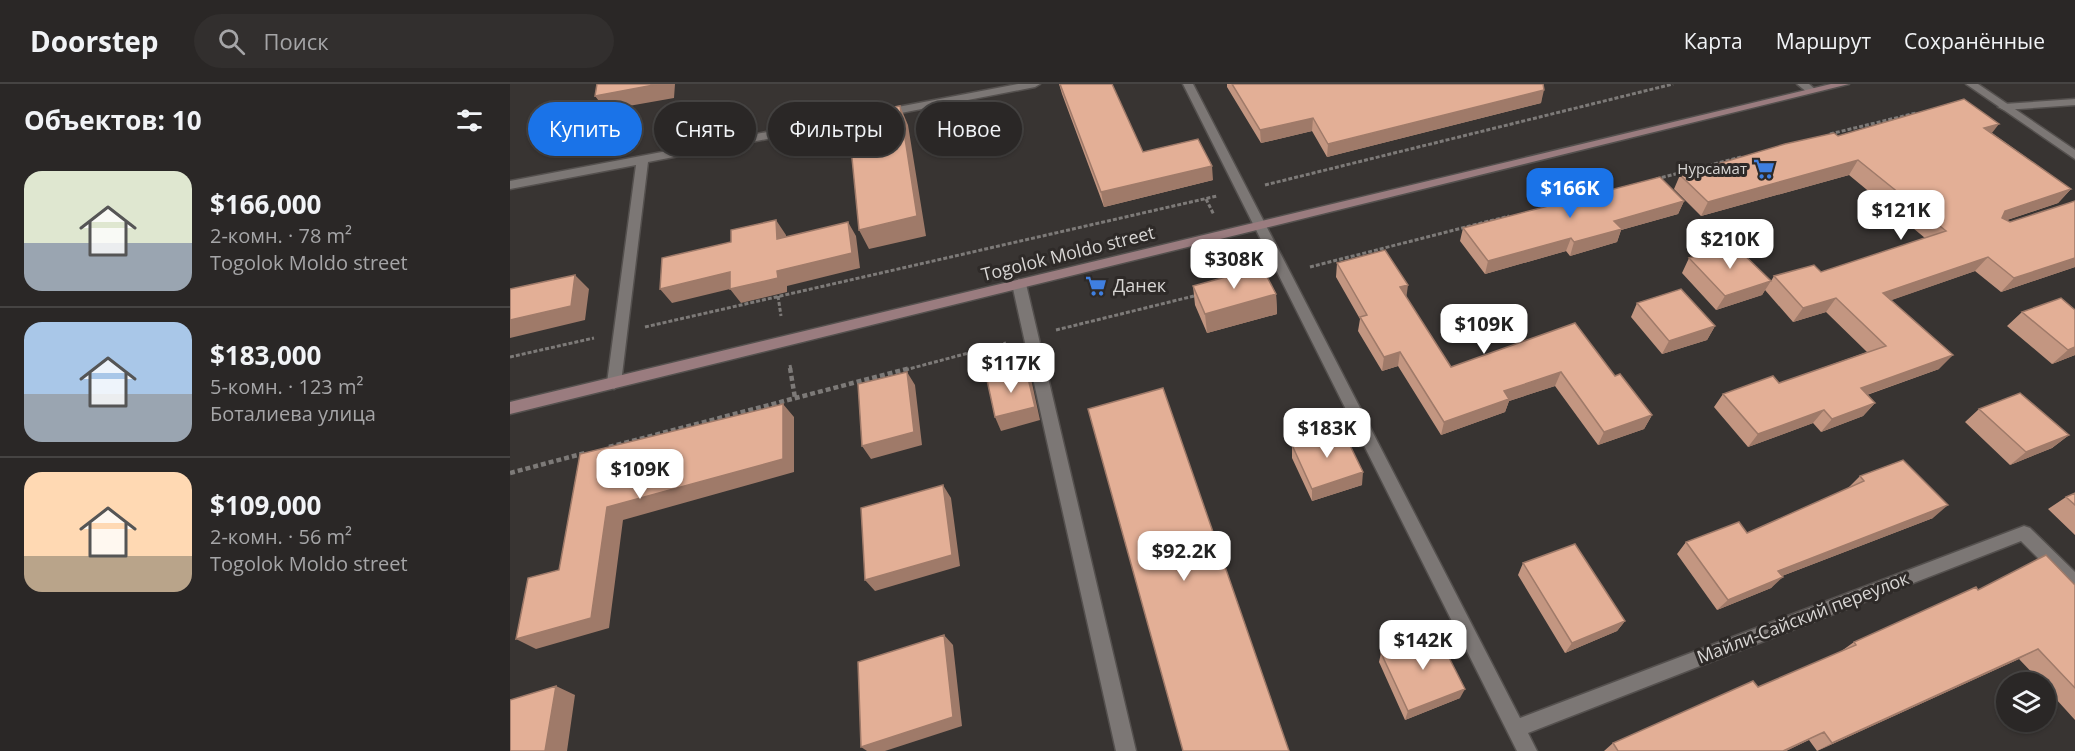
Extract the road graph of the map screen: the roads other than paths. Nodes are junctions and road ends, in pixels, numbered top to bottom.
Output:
1 (1035, 84) edge
2 (1188, 84) edge
3 (1844, 84) edge
4 (1971, 84) edge
5 (1807, 88) edge
6 (2075, 102) edge
7 (2004, 107) junction
8 (2075, 155) edge
9 (642, 160) junction
10 (510, 185) edge
11 (1260, 226) junction
12 (1019, 284) junction
13 (614, 382) junction
14 (510, 408) edge
15 (2075, 583) edge
16 (1515, 729) junction
17 (1126, 751) edge
18 (1527, 751) edge

1 - 9 street
2 - 11 street
3 - 5 main road, Togolok Moldo street
4 - 7 street
5 - 11 main road, Togolok Moldo street
6 - 7 street
7 - 8 street
9 - 10 street
9 - 13 street
11 - 12 main road, Togolok Moldo street
11 - 16 street
12 - 13 main road, Togolok Moldo street
12 - 17 street
13 - 14 main road, Togolok Moldo street
15 - 16 street, Майли-Сайский переулок
16 - 18 street

